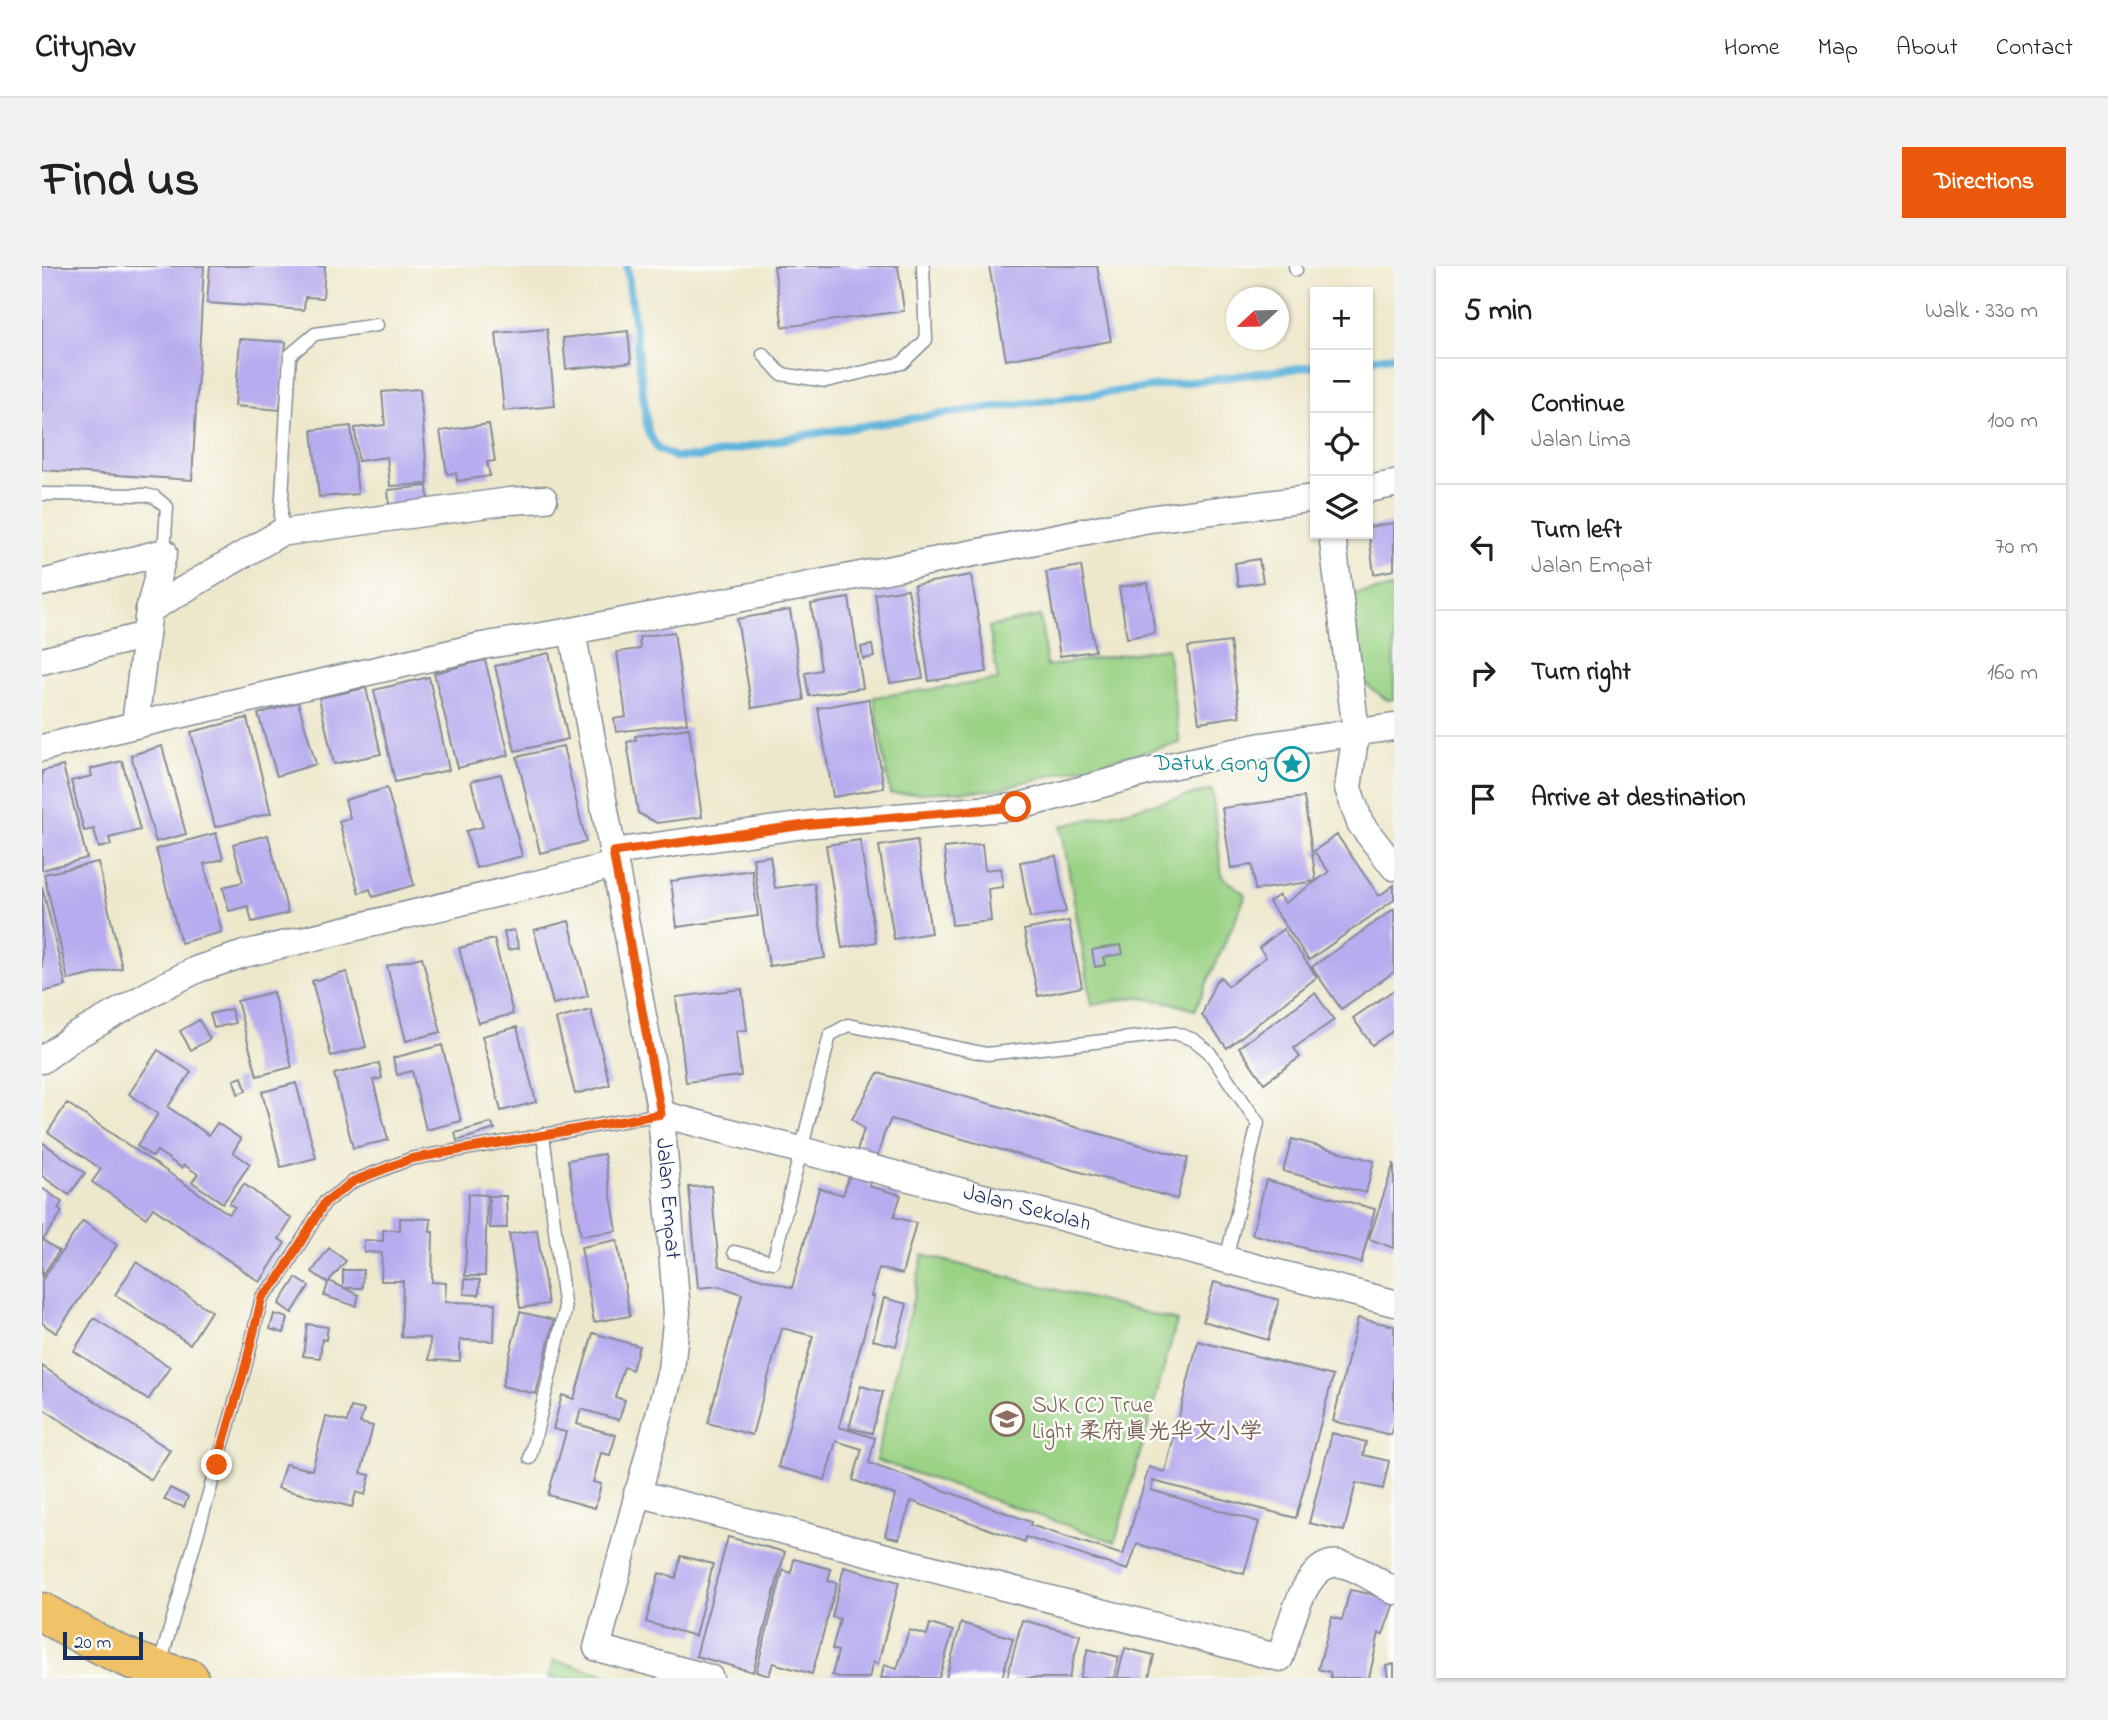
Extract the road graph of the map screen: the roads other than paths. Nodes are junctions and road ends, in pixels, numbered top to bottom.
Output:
1 (923, 266) edge
2 (377, 325) dead end
3 (763, 354) dead end
4 (1394, 484) edge
5 (1373, 488) edge
6 (42, 494) edge
7 (544, 499) dead end
8 (1310, 499) edge
9 (280, 533) junction
10 (1333, 539) edge
11 (164, 552) junction
12 (42, 583) edge
13 (147, 623) junction
14 (572, 631) junction
15 (42, 660) edge
16 (135, 724) junction
17 (1394, 727) edge
18 (1356, 733) junction
19 (42, 748) edge
20 (614, 859) junction
21 (1394, 867) edge
22 (42, 1060) edge
23 (661, 1114) junction
24 (543, 1134) junction
25 (801, 1150) junction
26 (734, 1252) dead end
27 (1226, 1260) junction
28 (1394, 1303) edge
29 (530, 1458) dead end
30 (636, 1493) junction
31 (1394, 1591) edge
32 (42, 1612) edge
33 (173, 1675) edge
34 (710, 1678) edge

1 - 3 lane
2 - 9 lane
4 - 5 street
6 - 11 lane
7 - 9 street
8 - 14 street
9 - 13 street
10 - 18 street
11 - 12 street
11 - 13 street
13 - 15 street
13 - 16 street
14 - 16 street
14 - 20 street, Jalan Empat
16 - 19 street
17 - 18 street
18 - 20 street
18 - 21 street
20 - 22 street
20 - 23 street, Jalan Empat
23 - 24 lane
23 - 25 street, Jalan Sekolah
23 - 30 street, Jalan Empat
24 - 29 lane
24 - 33 lane
25 - 26 lane
25 - 27 street, Jalan Sekolah
25 - 27 lane
27 - 28 street, Jalan Sekolah
30 - 31 street
30 - 34 street, Jalan Empat
32 - 33 main road

